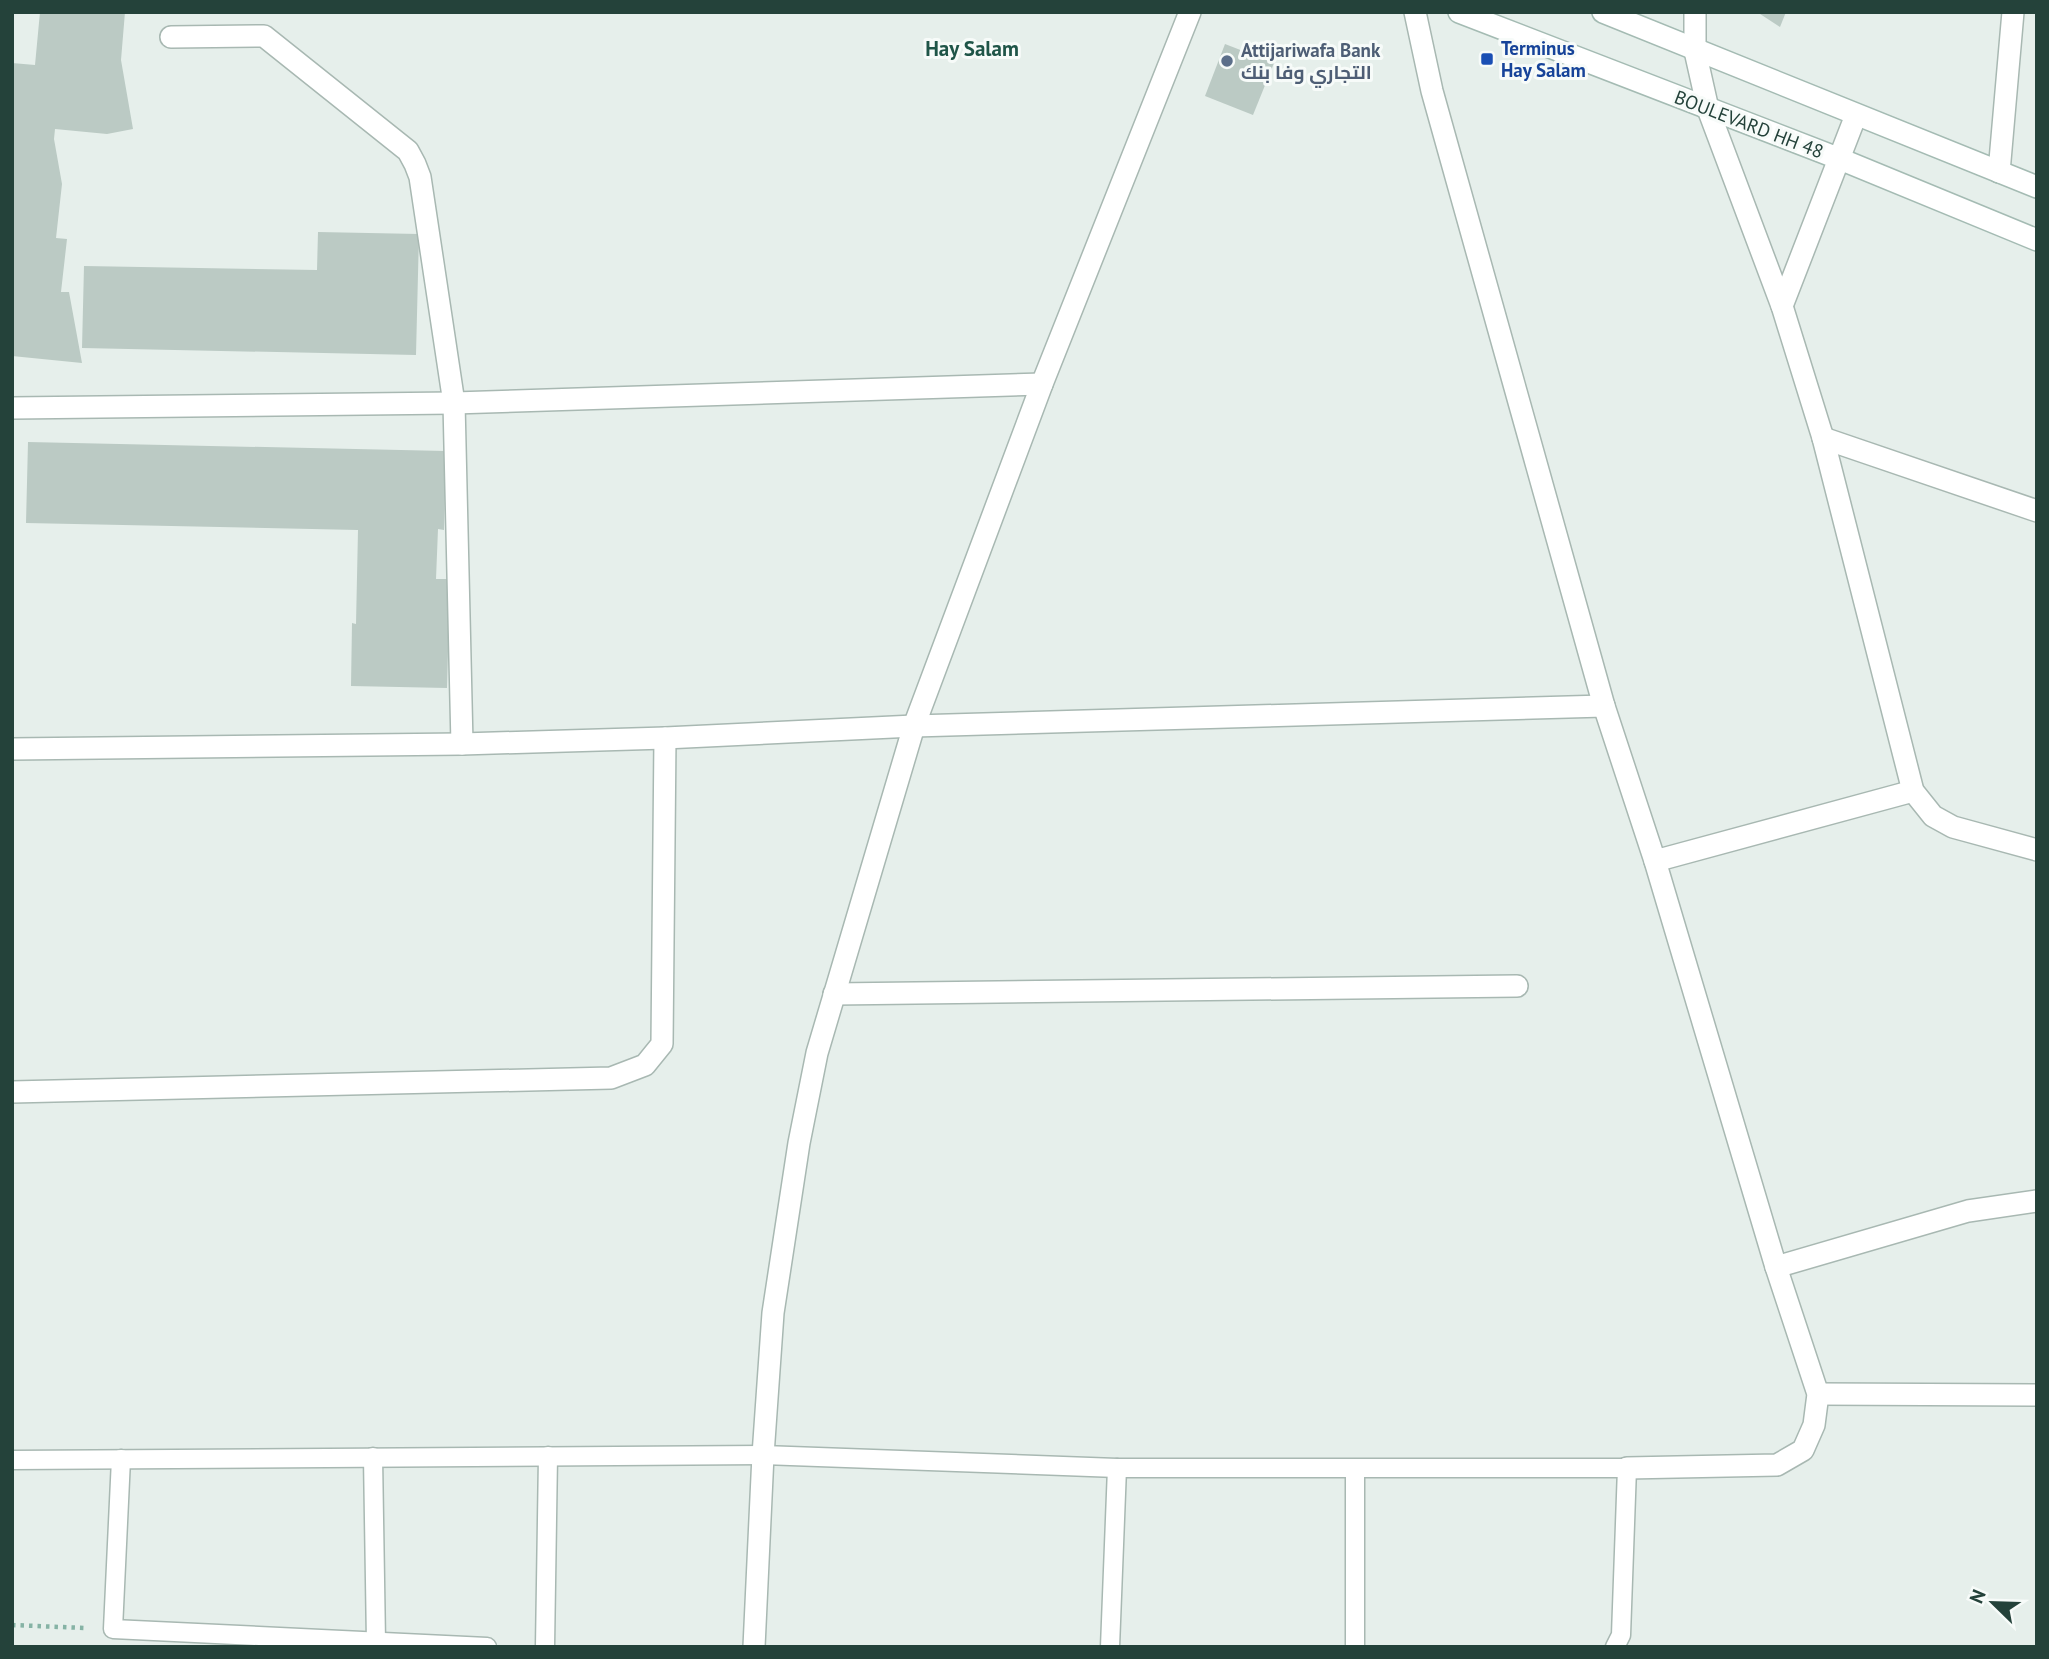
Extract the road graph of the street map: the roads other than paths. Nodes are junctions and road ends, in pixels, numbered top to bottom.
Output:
1 (1190, 12) edge
2 (1415, 12) edge
3 (1459, 12) edge
4 (1603, 12) edge
5 (1695, 12) edge
6 (2013, 12) edge
7 (172, 37) dead end
8 (1695, 51) junction
9 (1708, 109) junction
10 (1856, 115) junction
11 (1840, 159) junction
12 (1999, 172) junction
13 (2037, 187) edge
14 (2037, 240) edge
15 (1782, 306) junction
16 (1042, 384) junction
17 (454, 403) junction
18 (12, 408) edge
19 (1823, 438) junction
20 (2037, 511) edge
21 (1604, 706) junction
22 (914, 726) junction
23 (665, 738) junction
24 (463, 744) junction
25 (12, 749) edge
26 (1913, 791) junction
27 (2037, 850) edge
28 (1655, 861) junction
29 (1517, 986) dead end
30 (834, 994) junction
31 (12, 1092) edge
32 (2037, 1201) edge
33 (1776, 1267) junction
34 (1818, 1394) junction
35 (2037, 1395) edge
36 (762, 1455) junction
37 (548, 1456) junction
38 (373, 1457) junction
39 (121, 1459) junction
40 (12, 1460) edge
41 (1117, 1468) junction
42 (1627, 1468) junction
43 (1355, 1469) junction
44 (376, 1642) junction
45 (486, 1647) edge
46 (545, 1647) edge
47 (754, 1647) edge
48 (1110, 1647) edge
49 (1355, 1647) edge
50 (1615, 1647) edge

1 - 16 street
2 - 21 street
3 - 9 street, BOULEVARD HH 48
4 - 8 street
5 - 8 street
6 - 12 street
7 - 17 street
8 - 9 street
8 - 10 street
9 - 11 street, BOULEVARD HH 48
9 - 15 street
10 - 11 street
10 - 12 street
11 - 14 street, BOULEVARD HH 48
11 - 15 street
12 - 13 street
15 - 19 street
16 - 17 street
16 - 22 street
17 - 18 street
17 - 24 street
19 - 20 street
19 - 26 street
21 - 22 street
21 - 28 street
22 - 23 street
22 - 30 street
23 - 24 street
23 - 31 street
24 - 25 street
26 - 27 street
26 - 28 street
28 - 33 street
29 - 30 street
30 - 36 street
32 - 33 street
33 - 34 street
34 - 35 street
34 - 42 street
36 - 37 lane
36 - 41 lane
36 - 47 street
37 - 38 lane
37 - 46 lane
38 - 39 lane
38 - 44 lane
39 - 40 lane
39 - 44 lane
41 - 43 lane
41 - 48 lane
42 - 43 lane
42 - 50 lane
43 - 49 lane
44 - 45 lane

